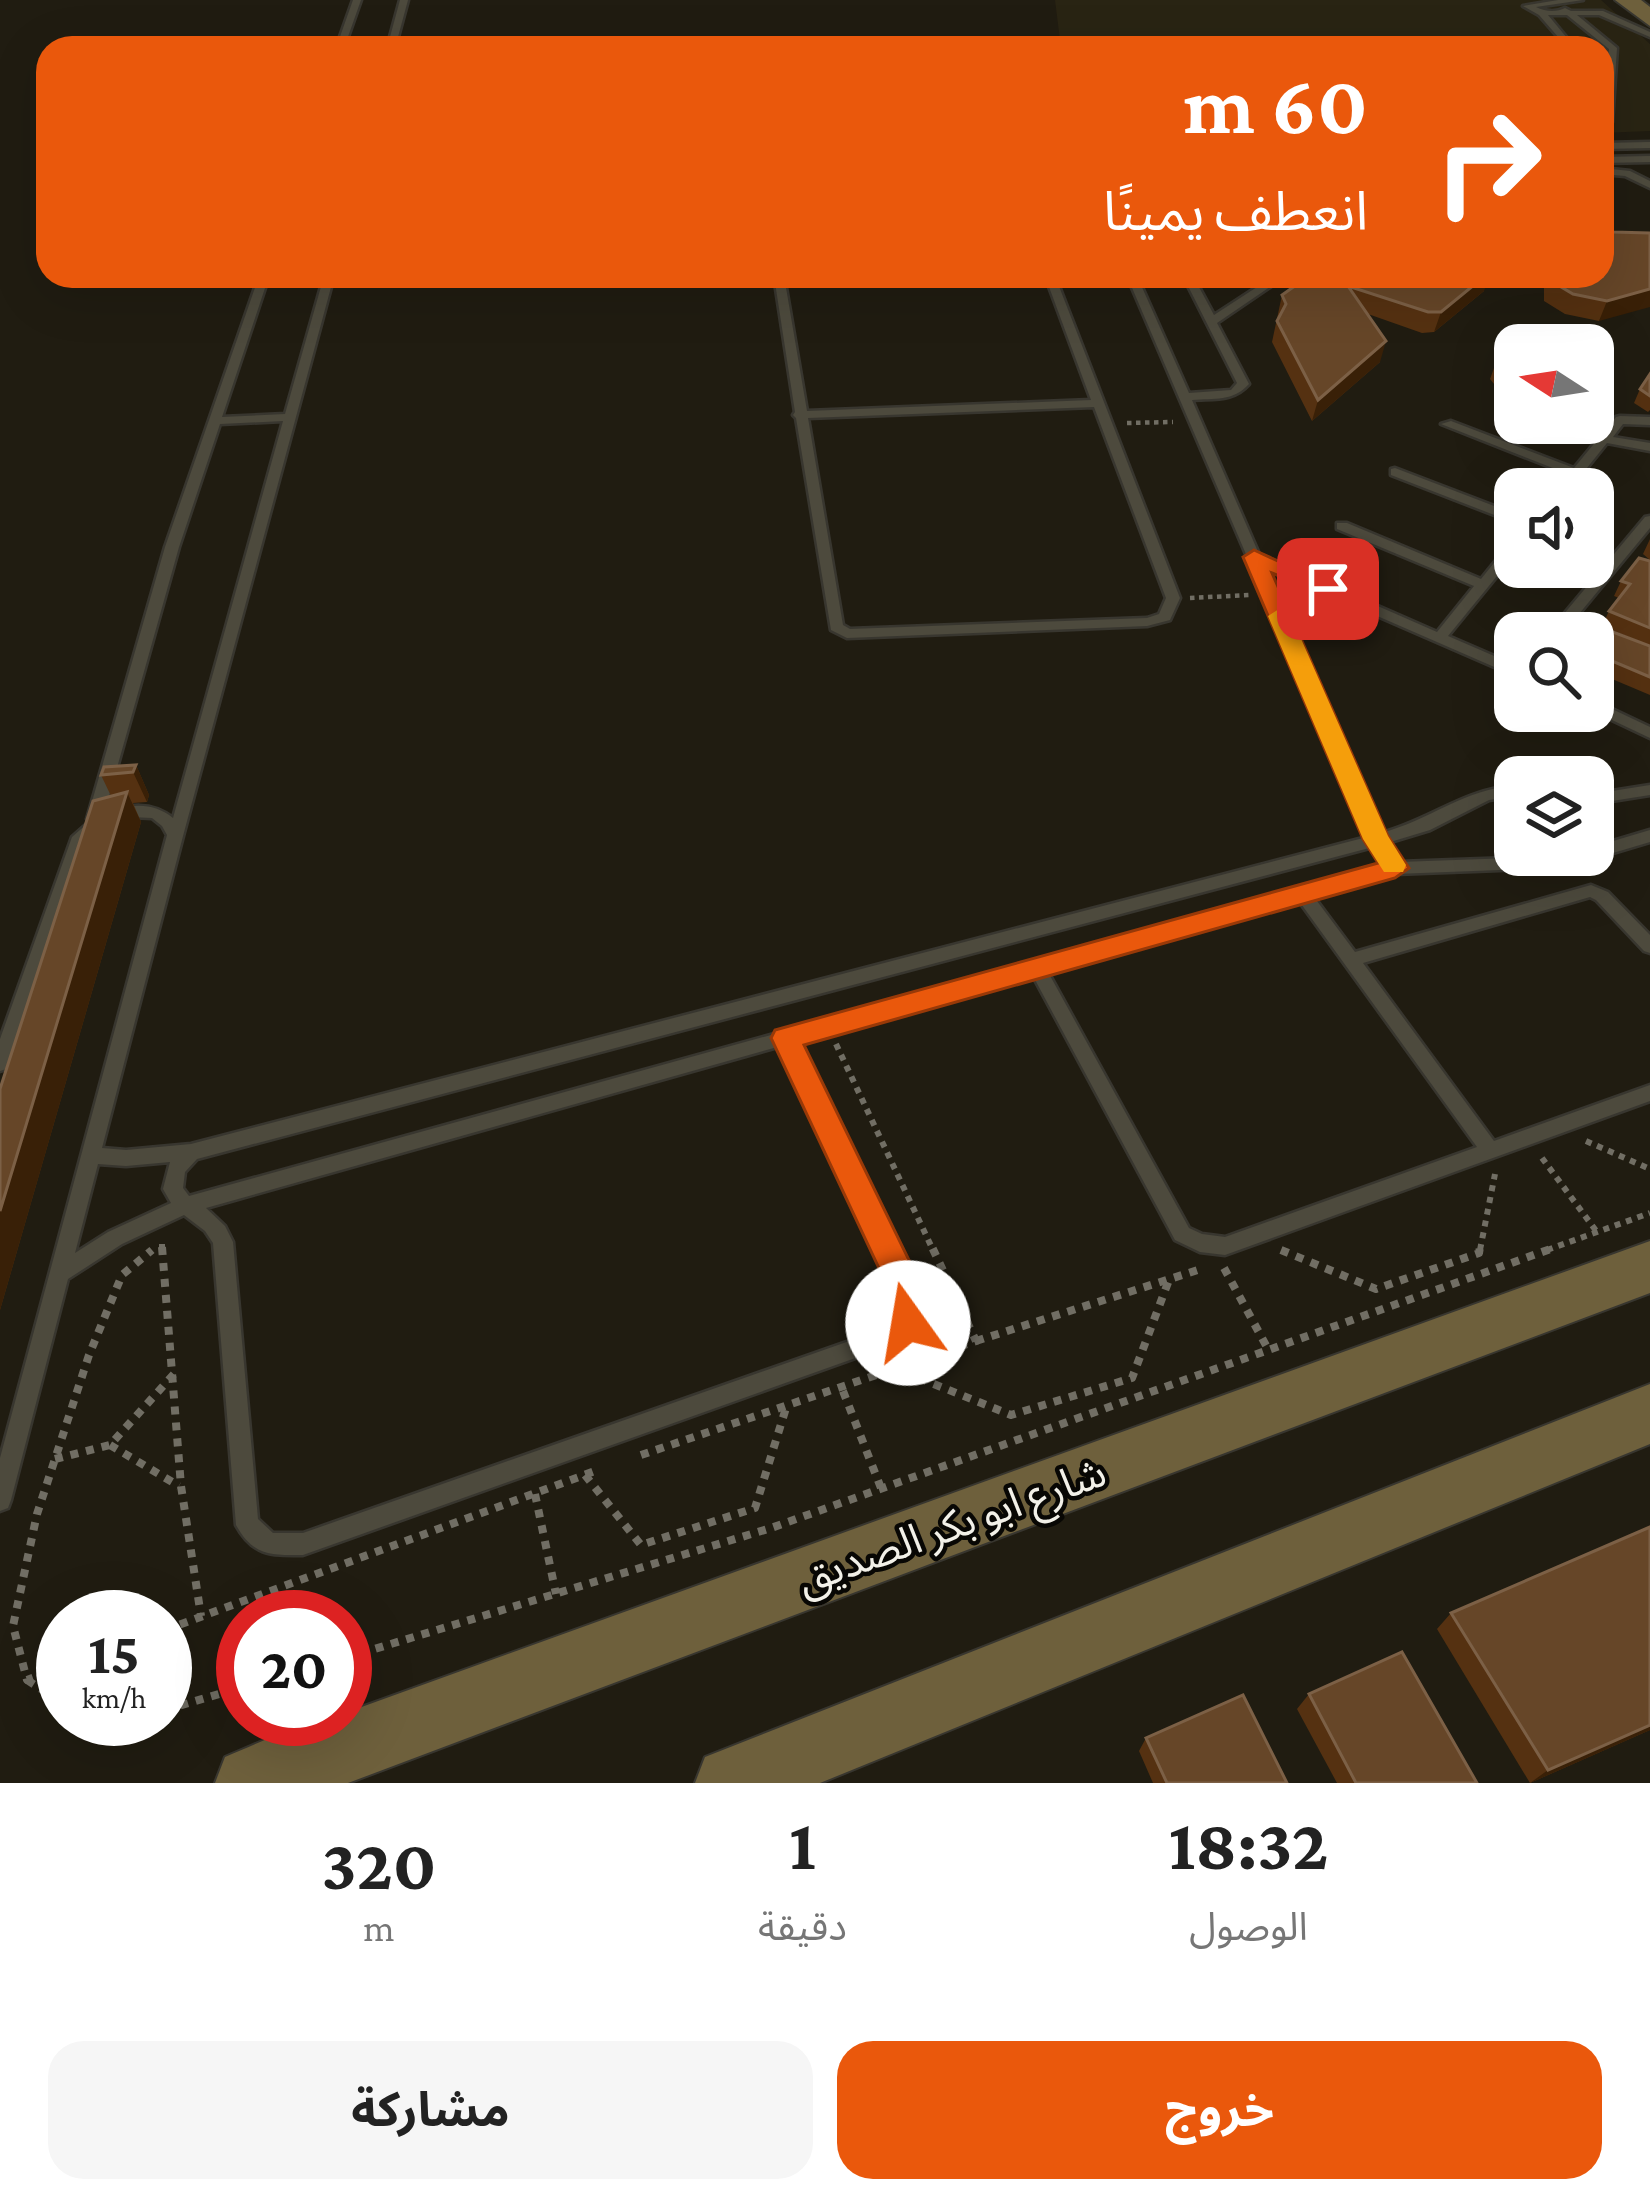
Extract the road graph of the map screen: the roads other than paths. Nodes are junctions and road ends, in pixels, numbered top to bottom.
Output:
1 (357, 0) edge
2 (404, 0) edge
3 (1579, 0) edge
4 (1628, 0) edge
5 (1551, 2) edge
6 (1564, 13) junction
7 (1541, 14) junction
8 (1650, 19) edge
9 (1650, 34) edge
10 (344, 36) edge
11 (394, 36) edge
12 (1561, 36) edge
13 (1596, 36) edge
14 (1650, 145) edge
15 (1614, 146) edge
16 (1650, 158) edge
17 (1614, 160) edge
18 (1614, 172) edge
19 (1650, 185) edge
20 (260, 288) edge
21 (326, 288) edge
22 (781, 288) edge
23 (1055, 288) edge
24 (1137, 288) edge
25 (1194, 288) edge
26 (1263, 288) edge
27 (1211, 322) junction
28 (1185, 397) junction
29 (1100, 403) junction
30 (799, 415) junction
31 (291, 416) junction
32 (214, 421) junction
33 (1650, 421) edge
34 (1447, 424) dead end
35 (1614, 427) edge
36 (1614, 441) edge
37 (1600, 444) edge
38 (1650, 447) edge
39 (1563, 468) edge
40 (1580, 468) edge
41 (1396, 472) dead end
42 (1494, 511) edge
43 (1650, 520) edge
44 (1342, 526) dead end
45 (1254, 557) junction
46 (1618, 558) junction
47 (1634, 565) edge
48 (1494, 572) edge
49 (1483, 585) junction
50 (1573, 612) edge
51 (1439, 638) junction
52 (1614, 644) edge
53 (1650, 656) edge
54 (1494, 662) edge
55 (1614, 716) edge
56 (1650, 734) edge
57 (1650, 790) edge
58 (1494, 793) edge
59 (1614, 796) edge
60 (93, 825) junction
61 (176, 835) junction
62 (1650, 836) edge
63 (1376, 839) junction
64 (1614, 847) edge
65 (1494, 864) edge
66 (1395, 868) junction
67 (1303, 894) junction
68 (1650, 946) edge
69 (1352, 960) junction
70 (1037, 968) junction
71 (786, 1038) junction
72 (0, 1064) edge
73 (1650, 1093) edge
74 (190, 1152) junction
75 (1491, 1152) junction
76 (93, 1155) junction
77 (186, 1205) junction
78 (1650, 1267) edge
79 (61, 1273) junction
80 (1650, 1414) edge
81 (0, 1500) edge
82 (251, 1783) edge
83 (731, 1783) edge

1 - 10 lane
2 - 11 lane
3 - 5 lane
4 - 8 main road
5 - 6 lane
5 - 7 lane
6 - 7 lane
6 - 9 lane
6 - 13 lane
7 - 12 lane
14 - 15 lane
16 - 17 lane
18 - 19 lane
20 - 32 lane
21 - 31 lane
22 - 30 lane
23 - 29 lane
24 - 28 lane
25 - 27 lane
26 - 27 lane
27 - 28 lane
28 - 45 lane
29 - 30 lane
29 - 30 lane
31 - 32 lane
31 - 61 lane
32 - 60 lane
33 - 35 lane
34 - 39 lane
36 - 38 lane
37 - 40 lane
41 - 42 lane
43 - 46 lane
44 - 49 lane
45 - 51 lane
45 - 63 lane
46 - 47 lane
46 - 50 lane
48 - 49 lane
49 - 51 lane
51 - 54 lane
52 - 53 lane
55 - 56 lane
57 - 59 lane
58 - 63 lane
60 - 61 lane
60 - 72 lane
61 - 76 lane
62 - 64 lane
63 - 66 lane
63 - 74 lane
65 - 66 lane
66 - 67 lane
67 - 69 lane
67 - 70 lane
68 - 69 lane
69 - 75 lane
70 - 71 lane
70 - 75 lane
71 - 77 lane
71 - 77 lane
73 - 75 lane
74 - 76 lane
74 - 77 lane
76 - 79 lane
77 - 79 lane
78 - 82 main road, شارع ابو بكر الصديق
79 - 81 lane
80 - 83 main road

